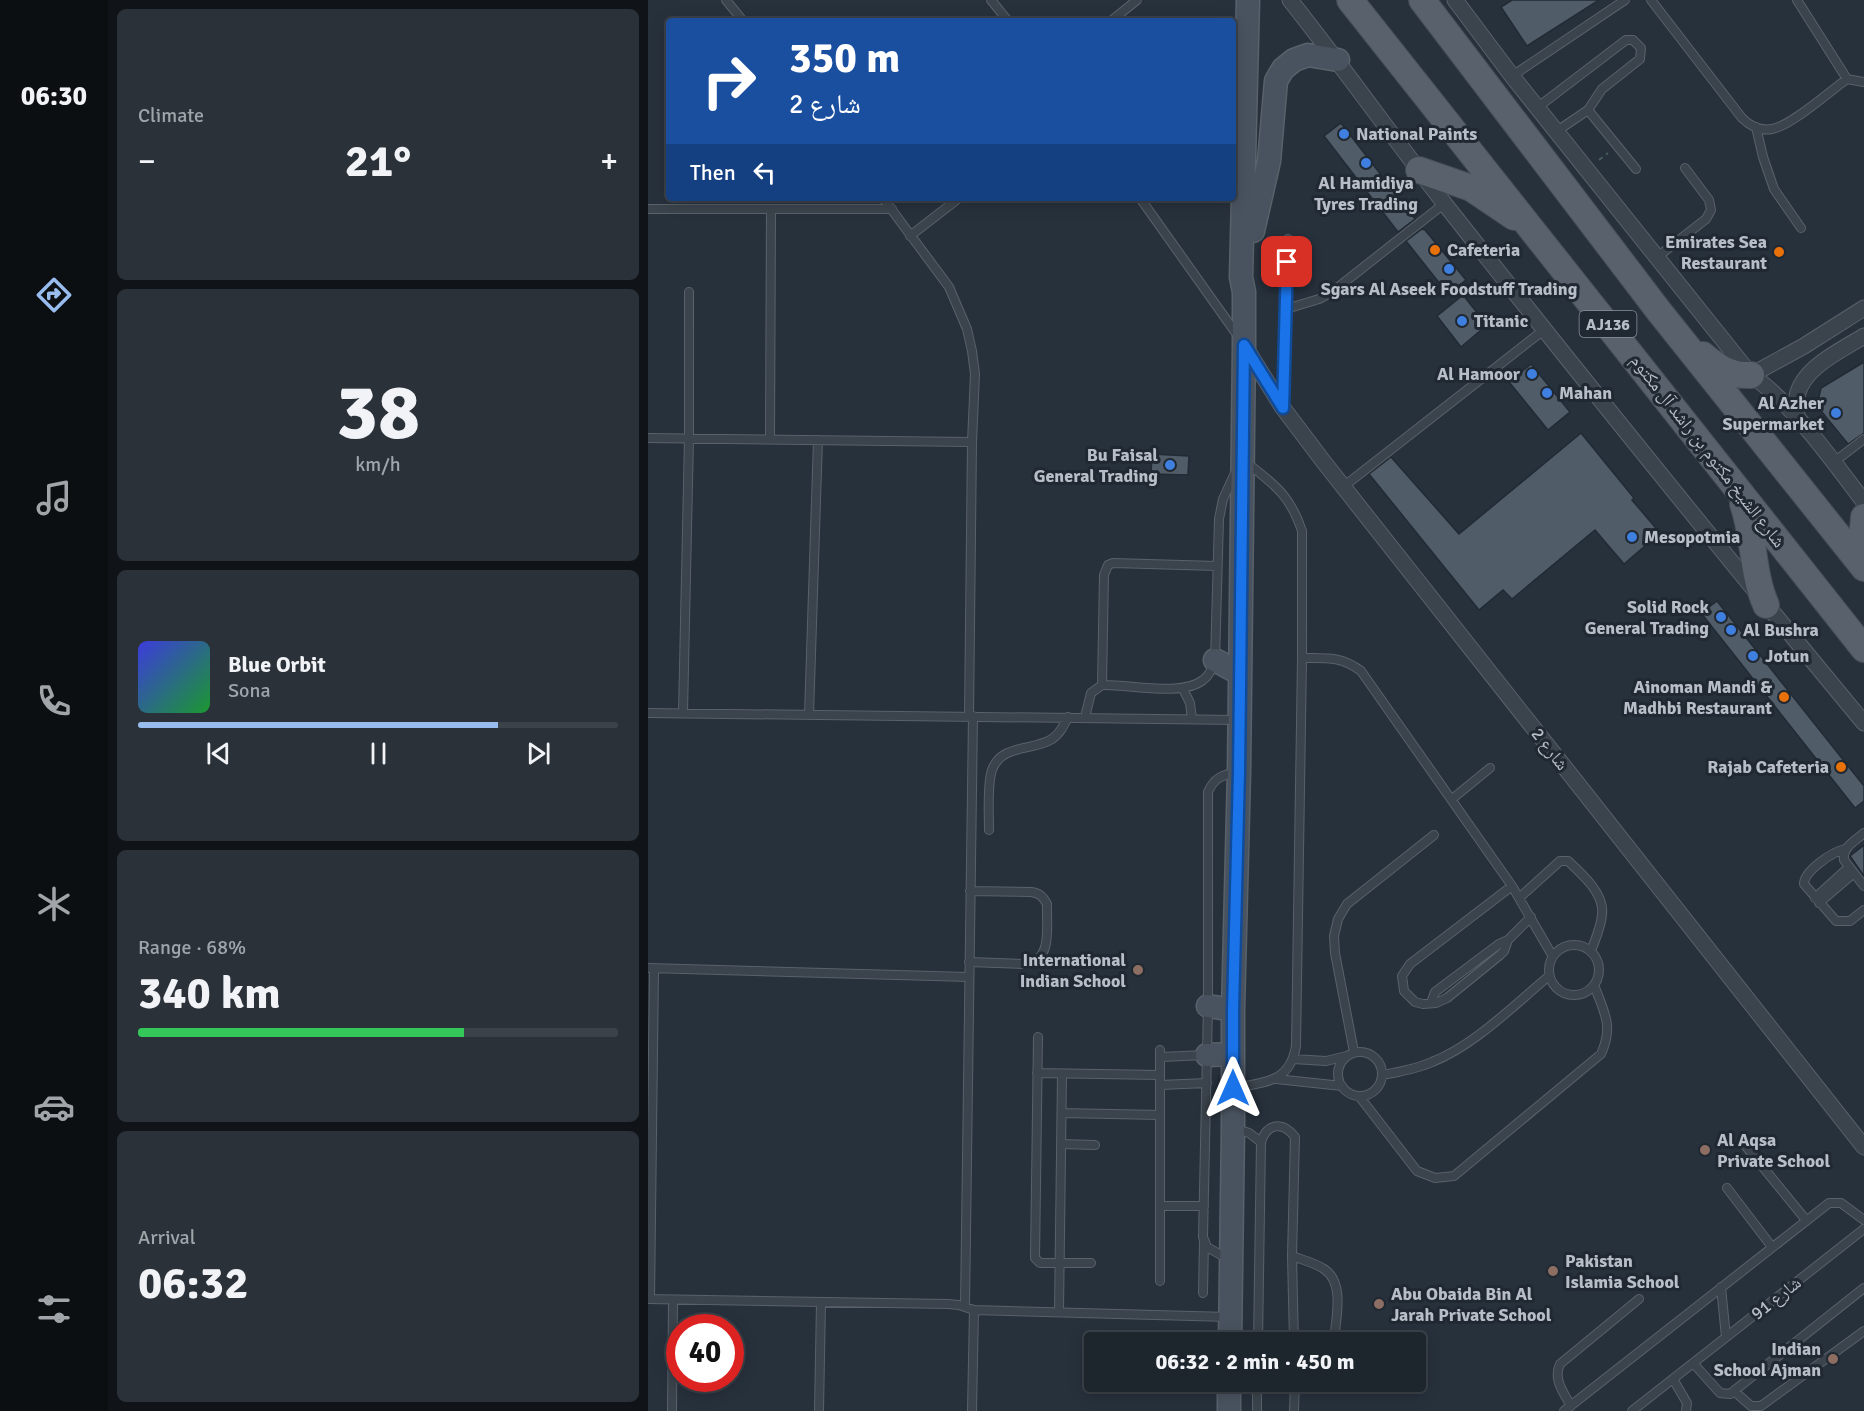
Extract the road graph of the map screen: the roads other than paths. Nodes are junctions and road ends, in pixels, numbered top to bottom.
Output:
1 (726, 0) edge
2 (991, 0) edge
3 (1137, 0) edge
4 (1248, 0) edge
5 (1290, 0) edge
6 (1350, 0) edge
7 (1422, 0) edge
8 (1455, 0) edge
9 (1625, 0) edge
10 (1651, 0) edge
11 (1797, 0) edge
12 (741, 18) edge
13 (1006, 18) edge
14 (1115, 18) edge
15 (1338, 60) junction
16 (1512, 76) junction
17 (1847, 79) junction
18 (1864, 82) edge
19 (1538, 107) junction
20 (1588, 110) junction
21 (1756, 127) junction
22 (1557, 131) junction
23 (1685, 168) dead end
24 (1636, 169) dead end
25 (1419, 170) junction
26 (885, 201) edge
27 (955, 201) edge
28 (1142, 201) edge
29 (1445, 203) junction
30 (648, 209) edge
31 (771, 209) junction
32 (892, 209) junction
33 (1801, 228) dead end
34 (1537, 233) junction
35 (910, 236) junction
36 (1288, 239) dead end
37 (1656, 258) junction
38 (688, 292) dead end
39 (1244, 292) junction
40 (1864, 308) edge
41 (1286, 309) junction
42 (1672, 328) junction
43 (1545, 329) junction
44 (1864, 336) edge
45 (1244, 345) junction
46 (1751, 375) junction
47 (1283, 408) junction
48 (1797, 420) junction
49 (648, 438) edge
50 (689, 438) junction
51 (1864, 439) edge
52 (770, 440) junction
53 (818, 440) junction
54 (972, 442) junction
55 (1242, 459) junction
56 (1833, 462) junction
57 (1343, 487) junction
58 (1740, 493) junction
59 (1864, 502) edge
60 (1864, 517) edge
61 (1864, 554) edge
62 (1217, 566) junction
63 (1864, 568) edge
64 (1766, 605) junction
65 (1864, 649) edge
66 (1302, 658) junction
67 (1215, 660) junction
68 (1239, 673) junction
69 (1102, 686) junction
70 (1183, 689) junction
71 (648, 713) edge
72 (683, 713) junction
73 (809, 715) junction
74 (971, 716) junction
75 (1068, 717) junction
76 (1085, 717) junction
77 (1192, 719) junction
78 (1239, 720) junction
79 (1864, 723) edge
80 (1490, 768) dead end
81 (1239, 772) junction
82 (1452, 799) junction
83 (989, 830) dead end
84 (1864, 833) edge
85 (1434, 835) dead end
86 (1845, 849) junction
87 (1851, 870) junction
88 (1512, 886) junction
89 (1864, 886) edge
90 (970, 891) junction
91 (1520, 898) junction
92 (1817, 900) junction
93 (1864, 910) edge
94 (1531, 917) junction
95 (1591, 951) junction
96 (1552, 955) junction
97 (969, 962) junction
98 (651, 968) edge
99 (1549, 976) junction
100 (969, 977) junction
101 (1594, 985) junction
102 (1208, 1006) junction
103 (1233, 1010) junction
104 (1038, 1037) dead end
105 (1233, 1054) junction
106 (1351, 1054) junction
107 (1207, 1055) junction
108 (1293, 1059) junction
109 (1037, 1073) junction
110 (1062, 1074) junction
111 (1160, 1075) junction
112 (1383, 1075) junction
113 (1276, 1079) junction
114 (1207, 1083) junction
115 (1160, 1084) junction
116 (1342, 1086) junction
117 (1233, 1088) junction
118 (1359, 1096) junction
119 (1062, 1113) junction
120 (1160, 1115) junction
121 (1233, 1128) junction
122 (1262, 1142) junction
123 (1061, 1144) junction
124 (1744, 1144) dead end
125 (1095, 1145) dead end
126 (1864, 1147) edge
127 (1727, 1188) dead end
128 (1160, 1206) junction
129 (1204, 1206) junction
130 (1806, 1220) junction
131 (1864, 1220) edge
132 (1864, 1229) edge
133 (1204, 1241) junction
134 (1772, 1247) junction
135 (1292, 1256) junction
136 (1231, 1261) junction
137 (1060, 1263) junction
138 (1091, 1263) dead end
139 (1160, 1281) dead end
140 (1721, 1287) junction
141 (1864, 1288) edge
142 (1203, 1293) dead end
143 (649, 1299) edge
144 (1639, 1299) dead end
145 (673, 1300) junction
146 (821, 1302) junction
147 (965, 1306) junction
148 (974, 1310) junction
149 (1059, 1312) junction
150 (1230, 1317) junction
151 (1864, 1331) edge
152 (1230, 1332) edge
153 (1258, 1332) edge
154 (1294, 1332) edge
155 (1335, 1332) edge
156 (1726, 1337) junction
157 (1693, 1363) junction
158 (1673, 1379) junction
159 (1734, 1390) junction
160 (1229, 1392) edge
161 (1257, 1392) edge
162 (1295, 1392) edge
163 (1567, 1408) edge
164 (672, 1411) edge
165 (819, 1411) edge
166 (972, 1411) edge
167 (1229, 1411) edge
168 (1257, 1411) edge
169 (1294, 1411) edge
170 (1632, 1411) edge
171 (1686, 1411) edge

1 - 12 lane
2 - 13 lane
3 - 14 lane
4 - 39 street
5 - 15 street
6 - 34 main road, شارع الشيخ مكتوم بن راشد آل مكتوم / AJ136
7 - 42 main road, AJ136
8 - 16 street
9 - 16 lane
10 - 21 lane
11 - 17 lane
15 - 25 street
15 - 39 street
16 - 19 street
17 - 18 lane
17 - 21 lane
19 - 20 lane
19 - 22 street
20 - 22 lane
20 - 24 lane
21 - 33 lane
22 - 37 street
23 - 37 lane
25 - 29 street
25 - 34 main road
26 - 32 lane
27 - 35 lane
28 - 45 lane
29 - 41 lane
29 - 43 street
30 - 31 lane
31 - 32 lane
31 - 52 lane
32 - 35 lane
34 - 58 main road, شارع الشيخ مكتوم بن راشد آل مكتوم / AJ136
35 - 54 lane
36 - 41 lane
37 - 46 street
38 - 50 lane
39 - 45 street
40 - 46 street
41 - 47 lane
42 - 46 main road
42 - 63 main road, AJ136
43 - 57 lane
43 - 64 street
44 - 48 street
45 - 47 street, شارع 2
45 - 55 street
46 - 48 street
47 - 57 street, شارع 2
48 - 56 street
49 - 50 lane
50 - 52 lane
50 - 72 lane
51 - 56 lane
52 - 53 lane
53 - 54 lane
53 - 73 lane
54 - 74 lane
55 - 62 lane
55 - 66 lane
55 - 68 street
56 - 59 street
57 - 126 street, شارع 2
58 - 64 main road
58 - 65 main road, شارع الشيخ مكتوم بن راشد آل مكتوم / AJ136
60 - 61 main road
62 - 67 lane
62 - 69 lane
64 - 79 street
66 - 82 lane
66 - 108 lane
67 - 68 street
67 - 70 lane
68 - 78 street
69 - 70 lane
69 - 76 lane
70 - 77 lane
71 - 72 lane
72 - 73 lane
73 - 74 lane
74 - 75 lane
74 - 90 lane
75 - 76 lane
75 - 83 lane
76 - 77 lane
77 - 78 lane
78 - 81 street
80 - 82 lane
81 - 102 lane
81 - 103 street
82 - 88 lane
84 - 86 lane
85 - 106 lane
86 - 87 lane
86 - 92 lane
87 - 89 lane
87 - 92 lane
88 - 91 lane
88 - 94 lane
90 - 97 lane
90 - 97 lane
91 - 94 lane
91 - 95 lane
92 - 93 lane
94 - 96 lane
95 - 96 lane
95 - 101 lane
96 - 99 lane
97 - 100 lane
98 - 100 lane
98 - 143 lane
99 - 101 lane
99 - 112 lane
100 - 147 lane
101 - 118 lane
102 - 103 street
102 - 107 lane
103 - 105 street
104 - 109 lane
105 - 107 street
105 - 117 street
106 - 108 lane
106 - 112 lane
106 - 116 lane
107 - 111 lane
107 - 114 lane
108 - 113 lane
109 - 110 lane
109 - 137 lane
110 - 111 lane
110 - 119 lane
111 - 115 lane
112 - 118 lane
113 - 116 lane
113 - 117 lane
114 - 115 lane
114 - 129 lane
115 - 120 lane
116 - 118 lane
117 - 121 street
119 - 120 lane
119 - 123 lane
120 - 128 lane
121 - 122 lane
121 - 136 street
122 - 135 lane
122 - 153 lane
123 - 125 lane
123 - 137 lane
124 - 130 lane
127 - 134 lane
128 - 129 lane
128 - 139 lane
129 - 133 lane
130 - 131 lane
130 - 134 lane
132 - 156 lane, شارع 91
133 - 136 lane
133 - 142 lane
134 - 140 lane
135 - 154 lane
135 - 155 lane
136 - 150 street
137 - 138 lane
137 - 149 lane
140 - 156 lane
140 - 163 lane
141 - 159 lane
143 - 145 lane
144 - 163 lane
145 - 146 lane
145 - 164 lane
146 - 147 lane
146 - 165 lane
147 - 148 lane
148 - 149 lane
148 - 166 lane
149 - 150 lane
150 - 152 street
151 - 159 lane
156 - 157 lane, شارع 91
157 - 158 lane, شارع 91
157 - 159 lane
158 - 170 lane, شارع 91
158 - 171 lane
160 - 167 street
161 - 168 lane
162 - 169 lane

